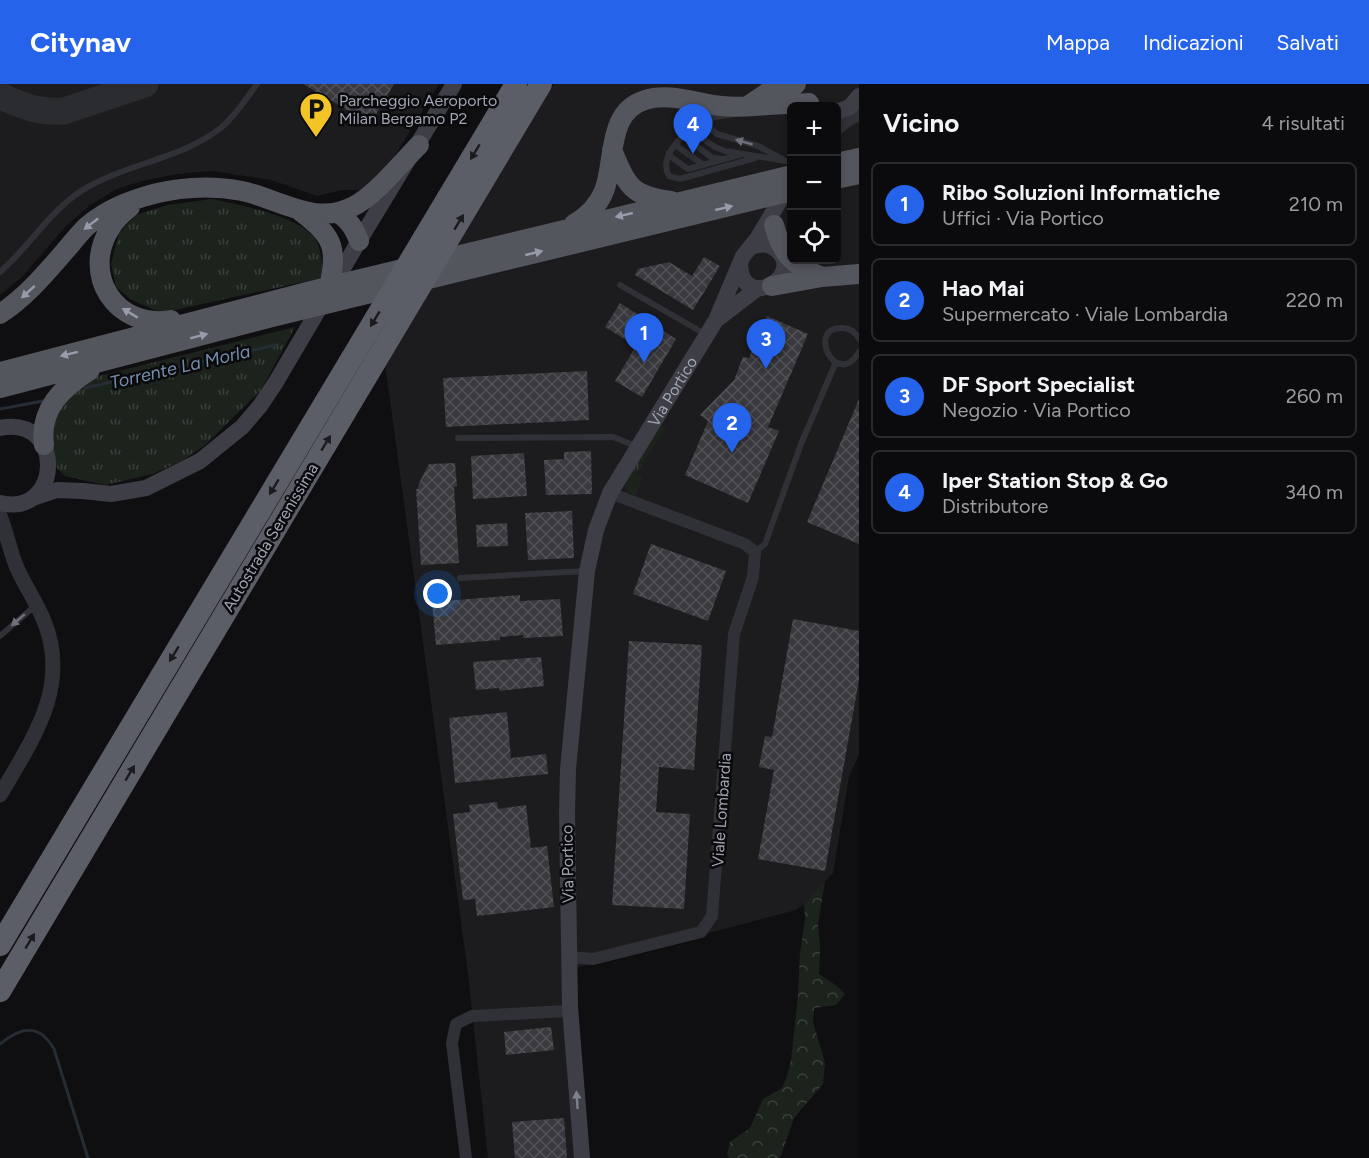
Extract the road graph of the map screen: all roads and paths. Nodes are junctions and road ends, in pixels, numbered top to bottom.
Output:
1 (257, 84) edge
2 (454, 84) edge
3 (516, 84) edge
4 (541, 84) edge
5 (774, 84) edge
6 (798, 84) edge
7 (809, 102) edge
8 (859, 103) edge
9 (768, 105) junction
10 (787, 105) edge
11 (745, 107) junction
12 (841, 112) edge
13 (711, 118) junction
14 (697, 120) junction
15 (841, 127) edge
16 (684, 134) junction
17 (677, 143) junction
18 (419, 145) junction
19 (612, 150) junction
20 (669, 153) junction
21 (740, 155) junction
22 (759, 157) junction
23 (859, 158) edge
24 (726, 159) junction
25 (841, 162) edge
26 (787, 164) edge
27 (704, 165) junction
28 (787, 165) edge
29 (787, 168) edge
30 (859, 174) edge
31 (841, 178) edge
32 (787, 189) edge
33 (787, 194) edge
34 (142, 197) junction
35 (681, 202) junction
36 (787, 202) edge
37 (300, 211) junction
38 (338, 213) junction
39 (774, 225) junction
40 (567, 229) junction
41 (358, 241) junction
42 (751, 247) junction
43 (778, 254) junction
44 (460, 263) junction
45 (740, 264) junction
46 (0, 272) edge
47 (859, 274) edge
48 (822, 277) junction
49 (620, 285) dead end
50 (765, 287) junction
51 (319, 292) junction
52 (275, 308) junction
53 (227, 313) junction
54 (0, 314) edge
55 (716, 320) junction
56 (706, 335) junction
57 (859, 339) edge
58 (859, 352) edge
59 (102, 362) junction
60 (836, 362) junction
61 (0, 372) edge
62 (0, 388) edge
63 (0, 428) edge
64 (458, 438) dead end
65 (44, 445) junction
66 (638, 447) junction
67 (49, 464) junction
68 (83, 490) junction
69 (610, 493) junction
70 (26, 501) junction
71 (0, 504) edge
72 (0, 516) edge
73 (8, 540) junction
74 (755, 552) junction
75 (587, 571) junction
76 (460, 578) dead end
77 (37, 604) junction
78 (0, 636) edge
79 (16, 768) junction
80 (0, 784) edge
81 (0, 795) edge
82 (0, 945) edge
83 (569, 957) junction
84 (0, 991) edge
85 (570, 1007) junction
86 (466, 1158) edge
87 (582, 1158) edge

1 - 46 lane
2 - 18 main road
3 -> 82 highway, Autostrada Serenissima
84 -> 4 highway, Autostrada Serenissima
5 - 11 highway
6 - 7 main road
6 - 9 highway
8 - 12 main road
8 - 15 street
9 - 10 highway
9 - 11 highway
11 - 13 lane
11 - 19 highway
13 - 14 lane
26 -> 13 lane
14 - 16 lane
14 - 21 lane
16 - 17 lane
16 - 24 lane
17 - 20 lane
17 - 27 lane
18 - 38 highway
18 - 41 main road
19 - 35 highway
19 - 40 highway
20 - 22 lane
20 - 27 lane
21 - 22 lane
21 - 24 lane
22 - 28 lane
23 - 25 highway
24 - 27 lane
29 - 35 highway
30 - 31 highway
32 - 42 main road, Via Portico
44 -> 33 highway
34 - 37 highway
53 -> 34 highway
34 -> 54 highway
35 -> 40 highway
36 - 39 main road, Via Portico
37 - 38 highway
37 - 51 highway
38 - 41 highway
39 - 43 main road, Via Portico
39 - 48 highway
40 - 44 highway
41 - 51 main road
42 - 43 main road
42 - 45 main road, Via Portico
43 - 48 highway
43 - 50 main road, Via Portico
44 - 51 highway
44 - 52 highway
45 - 50 main road
45 - 55 main road, Via Portico
47 - 48 highway
48 - 50 highway
49 - 56 lane
50 - 55 main road, Via Portico
51 - 52 highway
51 - 68 main road
52 - 53 highway
59 -> 52 highway
53 -> 61 highway
55 - 56 main road, Via Portico
56 - 66 main road, Via Portico
57 - 60 lane
58 - 60 lane
59 - 62 highway
59 - 65 highway
60 - 74 lane, Viale Lombardia
63 - 65 main road
64 - 66 lane
65 - 67 main road
66 - 69 main road, Via Portico
67 - 68 main road
67 - 70 main road
68 - 70 main road
69 - 74 street
69 - 75 main road, Via Portico
70 - 71 main road
70 - 73 street
72 - 73 street
73 - 77 street
74 - 83 street, Viale Lombardia
75 - 76 lane
75 - 83 main road, Via Portico
77 -> 78 lane
77 - 79 street
79 - 80 lane
79 - 81 street
83 - 85 main road, Via Portico
85 - 86 street
87 -> 85 main road, Via Portico

